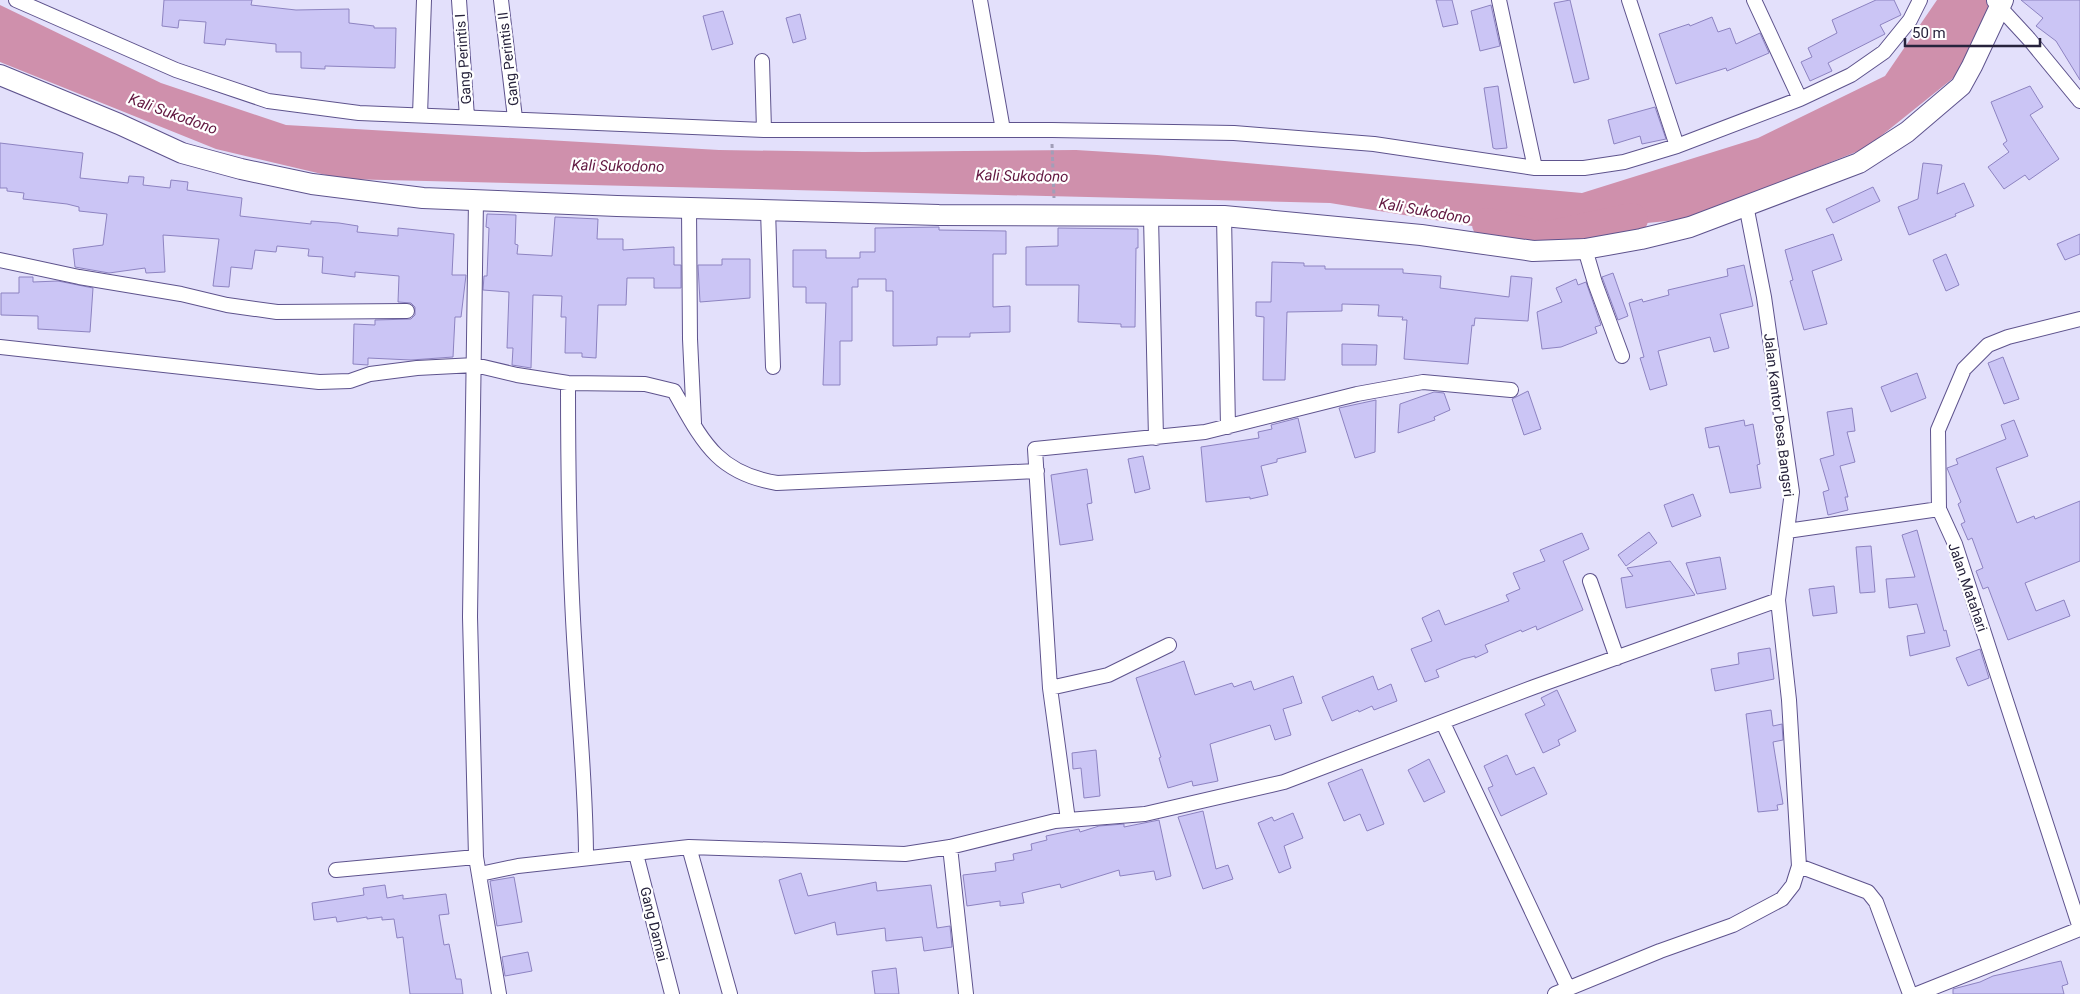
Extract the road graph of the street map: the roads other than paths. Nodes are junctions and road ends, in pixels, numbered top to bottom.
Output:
1 (424, 0) edge
2 (459, 0) edge
3 (501, 0) edge
4 (980, 0) edge
5 (1499, 0) edge
6 (1629, 0) edge
7 (1754, 0) edge
8 (1920, 0) edge
9 (20, 1) edge
10 (1999, 3) edge
11 (762, 61) dead end
12 (0, 75) edge
13 (2079, 96) edge
14 (1800, 99) junction
15 (420, 115) junction
16 (467, 117) junction
17 (515, 118) junction
18 (764, 130) junction
19 (1002, 130) junction
20 (1677, 146) junction
21 (1536, 168) junction
22 (476, 200) junction
23 (1746, 205) junction
24 (689, 209) junction
25 (768, 210) junction
26 (1151, 216) junction
27 (1224, 216) junction
28 (1585, 249) junction
29 (0, 260) edge
30 (407, 312) dead end
31 (2080, 319) edge
32 (0, 347) edge
33 (1622, 356) dead end
34 (475, 365) junction
35 (773, 367) dead end
36 (568, 383) junction
37 (1511, 390) dead end
38 (1228, 427) junction
39 (694, 429) junction
40 (1156, 438) junction
41 (1037, 471) junction
42 (1939, 509) junction
43 (1787, 531) junction
44 (1590, 581) dead end
45 (1778, 600) junction
46 (1169, 645) dead end
47 (1617, 658) junction
48 (1050, 688) junction
49 (1442, 723) junction
50 (1068, 820) junction
51 (689, 847) junction
52 (950, 847) junction
53 (636, 854) junction
54 (476, 856) junction
55 (586, 858) junction
56 (1799, 866) junction
57 (336, 870) dead end
58 (480, 874) junction
59 (2080, 929) edge
60 (1562, 991) edge
61 (499, 994) edge
62 (672, 994) edge
63 (730, 994) edge
64 (966, 994) edge
65 (1910, 994) edge
66 (1917, 994) edge

1 - 15 street
2 - 16 street, Gang Perintis I
3 - 17 street, Gang Perintis II
4 - 19 street
5 - 21 street
6 - 20 street
7 - 14 street
8 - 14 street
9 - 15 street
10 - 13 street
10 - 23 main road
11 - 18 street
12 - 22 main road
14 - 20 street
15 - 16 street
16 - 17 street
17 - 18 street
18 - 19 street
19 - 21 street
20 - 21 street
22 - 24 main road
22 - 34 street
23 - 28 main road
23 - 43 street, Jalan Kantor Desa Bangsri
24 - 25 main road
24 - 39 street
25 - 26 main road
25 - 35 street
26 - 27 main road
26 - 40 street
27 - 28 main road
27 - 38 street
28 - 33 street
29 - 30 street
31 - 42 street, Jalan Matahari
32 - 34 street
34 - 36 street
34 - 54 street
36 - 39 street
36 - 55 street
37 - 38 street
38 - 40 street
39 - 41 street
40 - 41 street
41 - 48 street
42 - 43 street
42 - 59 street, Jalan Matahari
43 - 45 street, Jalan Kantor Desa Bangsri
44 - 47 street
45 - 47 street
45 - 56 street, Jalan Kantor Desa Bangsri
46 - 48 street
47 - 49 street
48 - 50 street
49 - 50 street
49 - 60 street
50 - 52 street
51 - 52 street
51 - 53 street
51 - 63 street
52 - 64 street
53 - 55 street
53 - 62 street, Gang Damai
54 - 57 street
54 - 58 street
55 - 58 street
56 - 60 street
56 - 65 street
58 - 61 street
59 - 66 street

